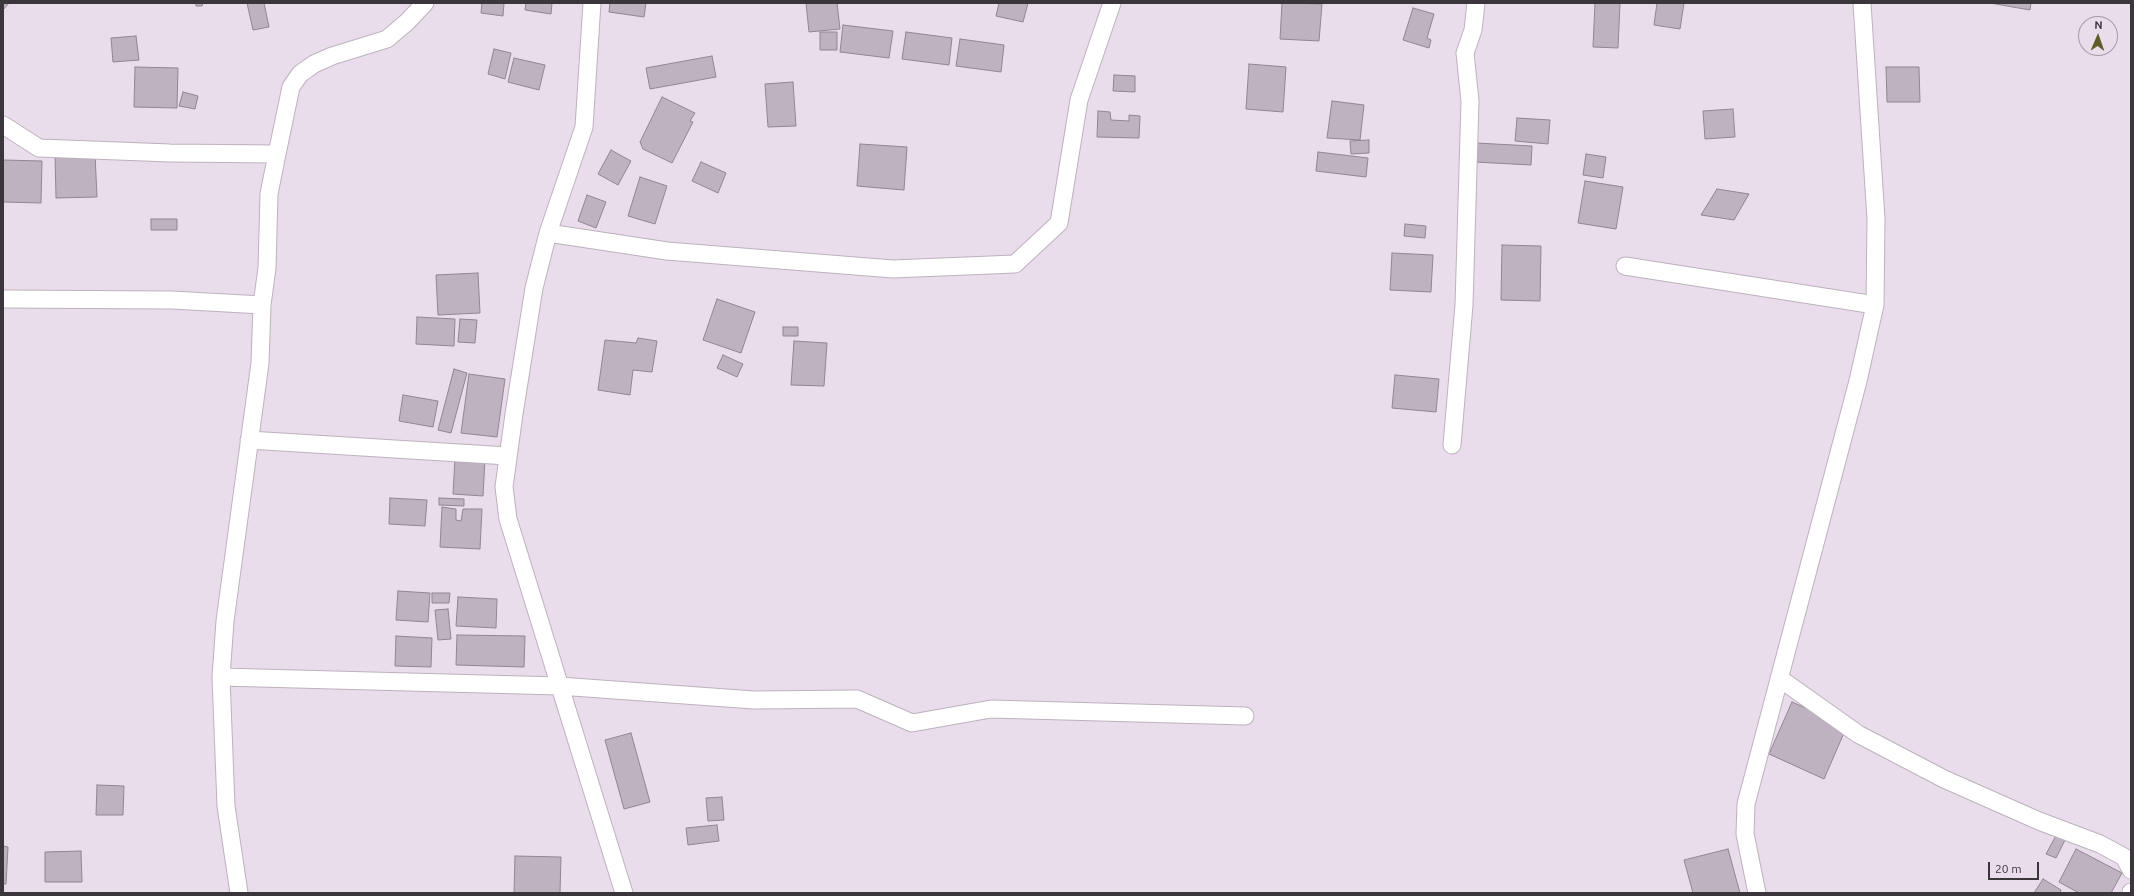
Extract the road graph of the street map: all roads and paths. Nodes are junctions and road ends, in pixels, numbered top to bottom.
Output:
1 (425, 3) edge
2 (592, 3) edge
3 (1112, 3) edge
4 (1476, 3) edge
5 (1862, 3) edge
6 (3, 125) edge
7 (277, 154) junction
8 (548, 233) junction
9 (1625, 266) dead end
10 (3, 299) edge
11 (262, 305) junction
12 (1875, 305) junction
13 (249, 440) junction
14 (1452, 445) dead end
15 (508, 456) junction
16 (221, 677) junction
17 (1778, 678) junction
18 (559, 686) junction
19 (1245, 716) dead end
20 (2131, 870) edge
21 (239, 893) edge
22 (624, 893) edge
23 (1757, 893) edge

1 - 7 street
2 - 8 street
3 - 8 street
4 - 14 street
5 - 12 street
6 - 7 street
7 - 11 street
8 - 15 street
9 - 12 street
10 - 11 street
11 - 13 street
12 - 17 street
13 - 15 street
13 - 16 street
15 - 18 street
16 - 18 street
16 - 21 street
17 - 20 street
17 - 23 street
18 - 19 street
18 - 22 street

